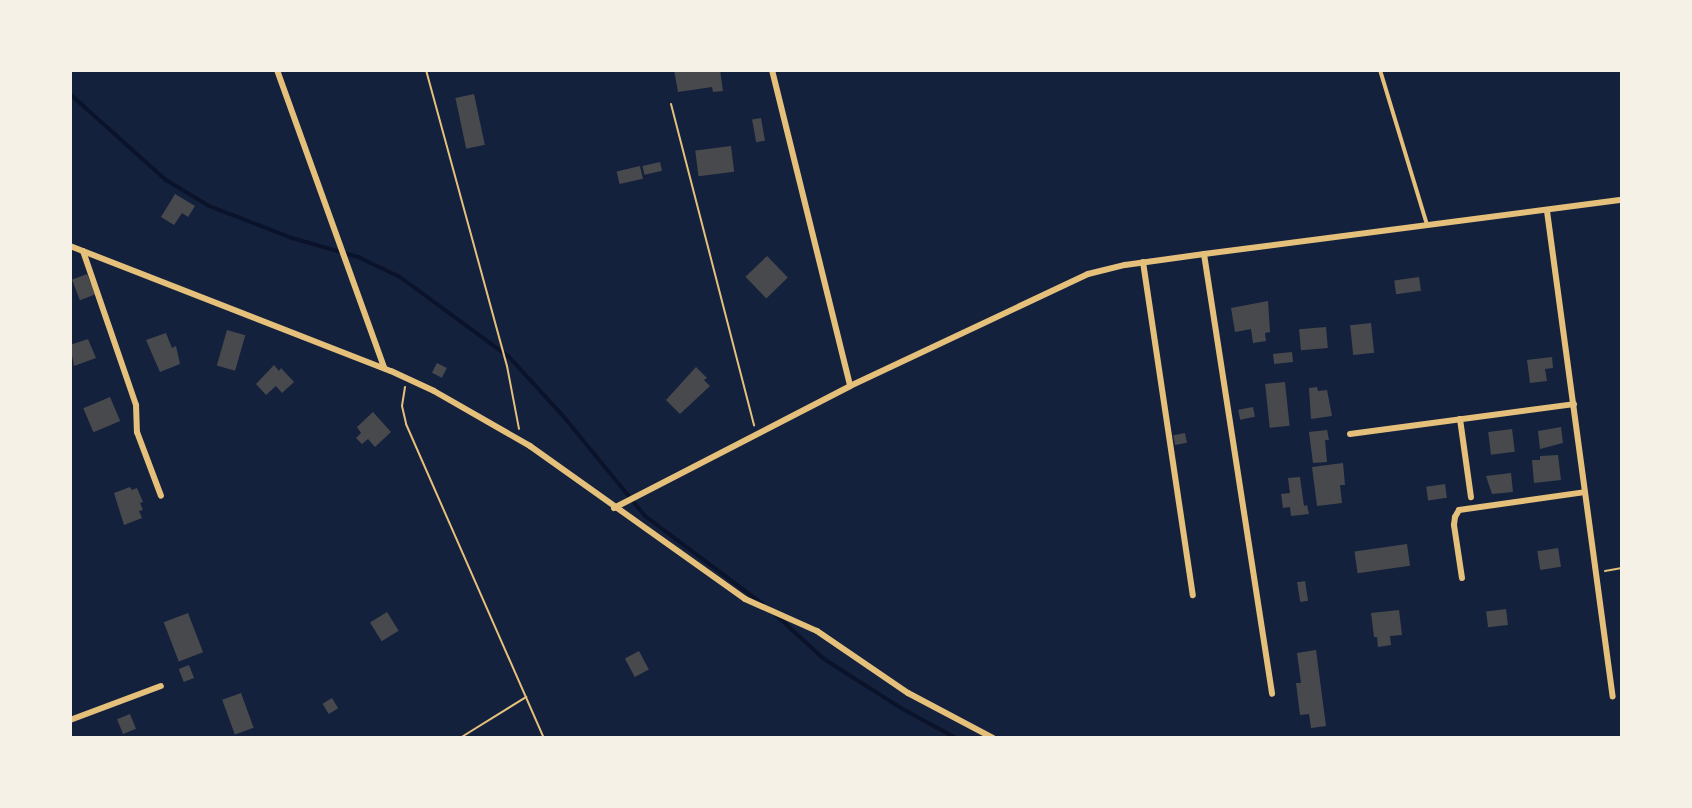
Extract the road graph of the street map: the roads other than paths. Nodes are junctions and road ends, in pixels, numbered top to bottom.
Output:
1 (277, 70) edge
2 (772, 70) edge
3 (1380, 70) edge
4 (1622, 200) edge
5 (1547, 211) junction
6 (1427, 226) junction
7 (70, 246) edge
8 (83, 251) junction
9 (1204, 254) junction
10 (1143, 262) junction
11 (384, 368) junction
12 (850, 386) junction
13 (1574, 404) junction
14 (1460, 419) junction
15 (1350, 434) dead end
16 (1585, 492) junction
17 (161, 496) dead end
18 (1471, 497) dead end
19 (614, 508) junction
20 (1462, 578) dead end
21 (1193, 595) dead end
22 (162, 686) dead end
23 (1272, 694) dead end
24 (1613, 697) dead end
25 (70, 720) edge
26 (993, 738) edge

1 - 11 street
2 - 12 street
3 - 6 lane
4 - 5 street
5 - 6 street
5 - 13 street
6 - 9 street
7 - 8 street
8 - 11 street
8 - 17 street
9 - 10 street
9 - 23 street
10 - 12 street
10 - 21 street
11 - 19 street
12 - 19 street
13 - 14 street
13 - 16 street
14 - 15 street
14 - 18 street
16 - 20 street
16 - 24 street
19 - 26 street
22 - 25 street

